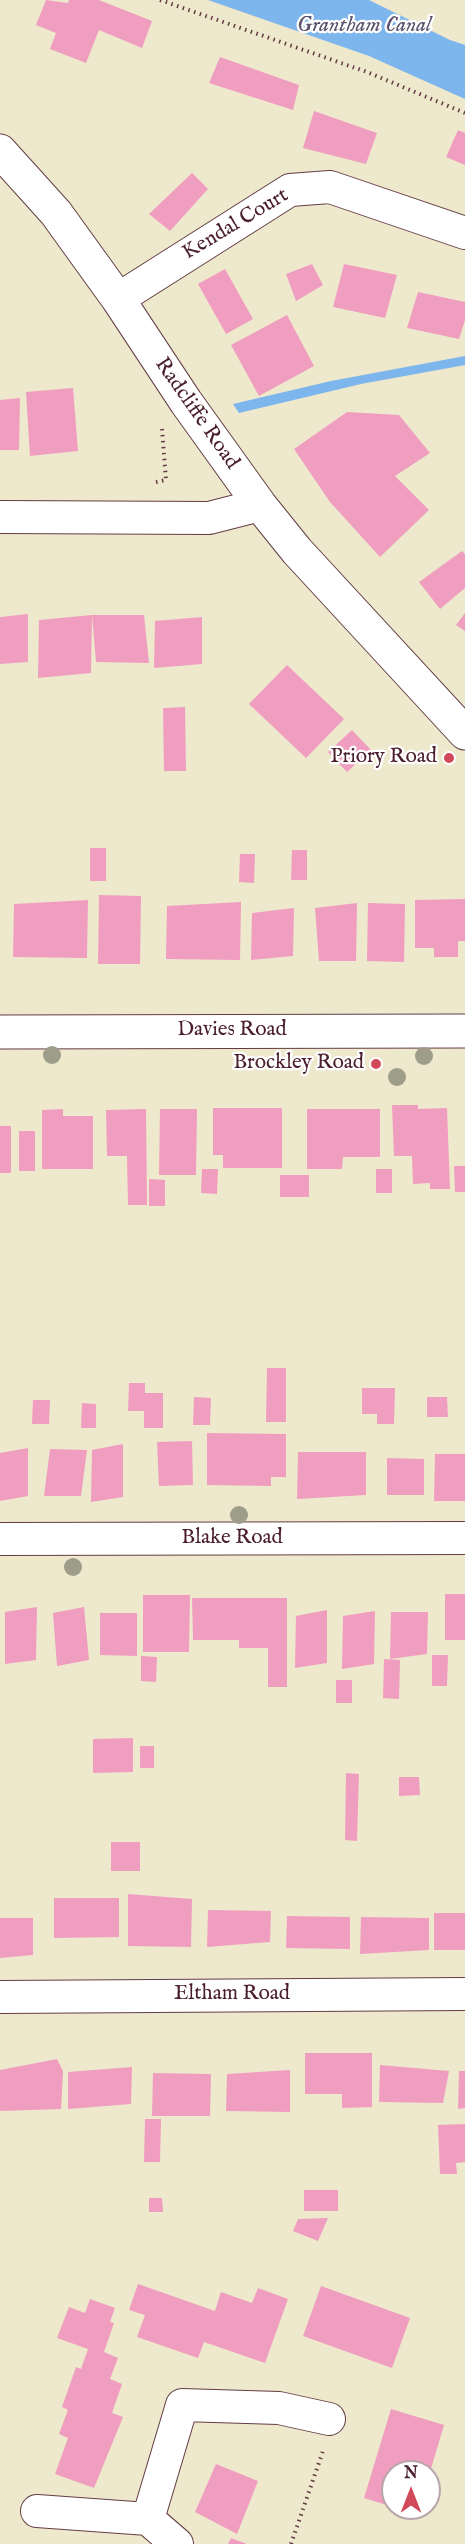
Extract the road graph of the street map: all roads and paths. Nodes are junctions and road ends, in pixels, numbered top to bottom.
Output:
1 (160, 0) edge
2 (465, 113) edge
3 (0, 151) edge
4 (465, 234) edge
5 (118, 299) junction
6 (162, 427) dead end
7 (154, 482) dead end
8 (260, 505) junction
9 (0, 517) edge
10 (405, 667) junction
11 (465, 711) edge
12 (465, 733) edge
13 (465, 1031) edge
14 (0, 1032) edge
15 (465, 1538) edge
16 (0, 1539) edge
17 (465, 1994) edge
18 (0, 1996) edge
19 (329, 2419) joint
20 (36, 2511) dead end
21 (148, 2519) junction
22 (177, 2544) edge
23 (291, 2544) edge

1 - 2 path
3 - 5 main road, Radcliffe Road
4 - 5 street, Kendal Court
5 - 8 main road, Radcliffe Road
6 - 7 path
8 - 9 street
8 - 10 main road, Radcliffe Road
10 - 11 main road, Radcliffe Road
10 - 12 main road, Radcliffe Road
13 - 14 main road, Davies Road
15 - 16 street, Blake Road
17 - 18 street, Eltham Road
19 - 21 street
19 - 23 path
20 - 21 street
21 - 22 street

